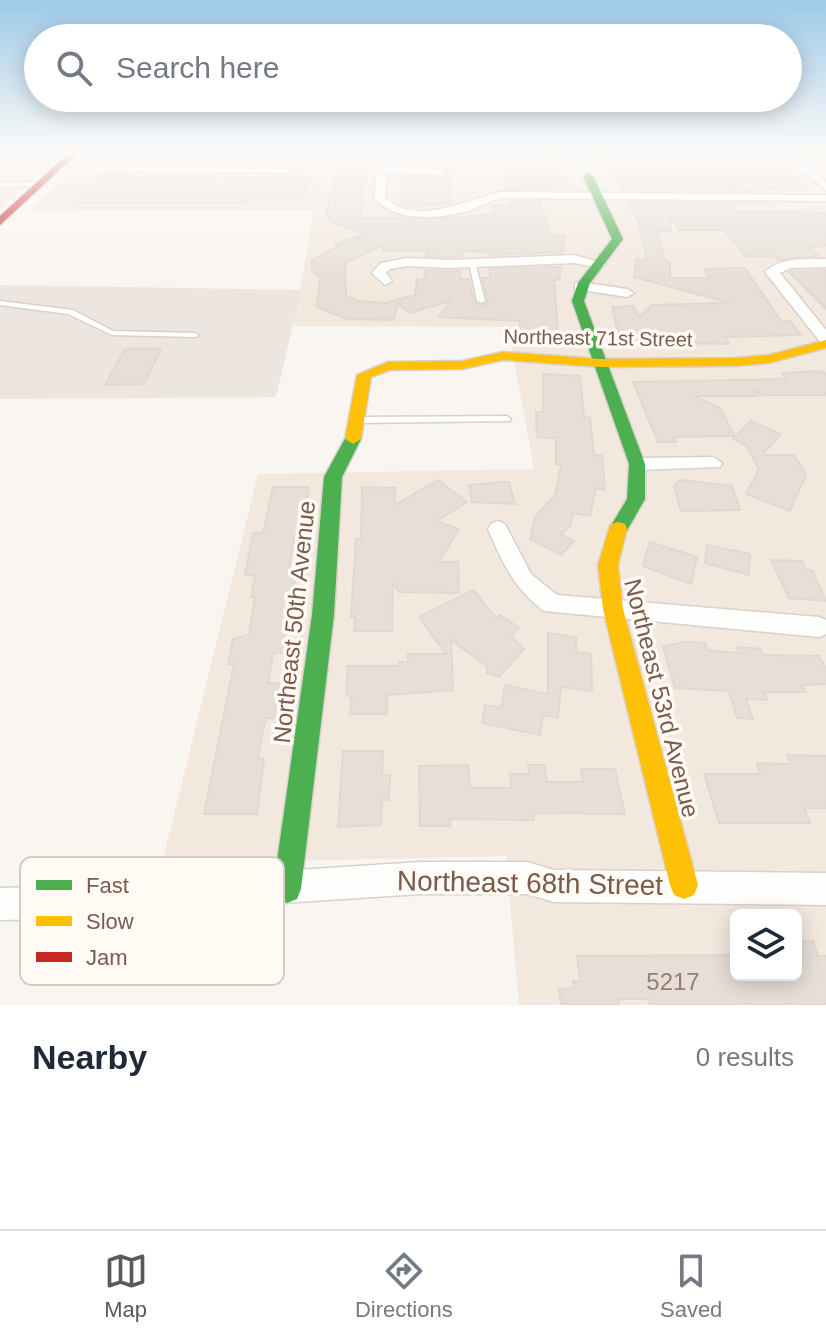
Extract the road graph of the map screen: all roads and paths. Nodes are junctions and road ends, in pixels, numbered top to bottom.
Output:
1 (25, 198) edge
2 (379, 198) edge
3 (491, 198) edge
4 (599, 198) edge
5 (0, 222) edge
6 (472, 262) junction
7 (826, 263) edge
8 (600, 264) junction
9 (385, 281) dead end
10 (580, 286) junction
11 (627, 293) dead end
12 (481, 301) dead end
13 (0, 303) edge
14 (195, 335) dead end
15 (826, 342) edge
16 (600, 363) junction
17 (369, 371) joint
18 (507, 419) dead end
19 (357, 420) junction
20 (713, 463) dead end
21 (637, 464) junction
22 (498, 529) dead end
23 (613, 609) junction
24 (819, 627) dead end
25 (684, 885) junction
26 (284, 889) edge
27 (287, 889) junction
28 (826, 889) edge
29 (0, 904) edge
30 (20, 904) edge

1 - 5 street
2 - 3 street
4 - 8 street
6 - 8 street
6 - 9 street
6 - 12 lane
7 - 15 street
8 - 10 street
10 - 11 street
10 - 16 street, Northeast 53rd Avenue
13 - 14 lane
15 - 16 street, Northeast 71st Street
16 - 17 street, Northeast 71st Street
16 - 21 street, Northeast 53rd Avenue
17 - 19 street, Northeast 50th Avenue
18 - 19 lane
19 - 27 street, Northeast 50th Avenue
20 - 21 street
21 - 23 street, Northeast 53rd Avenue
22 - 23 street
23 - 24 street
23 - 25 street, Northeast 53rd Avenue
25 - 27 street, Northeast 68th Street
25 - 28 street, Northeast 68th Street
26 - 27 street, Northeast 68th Street
29 - 30 street, Northeast 68th Street

